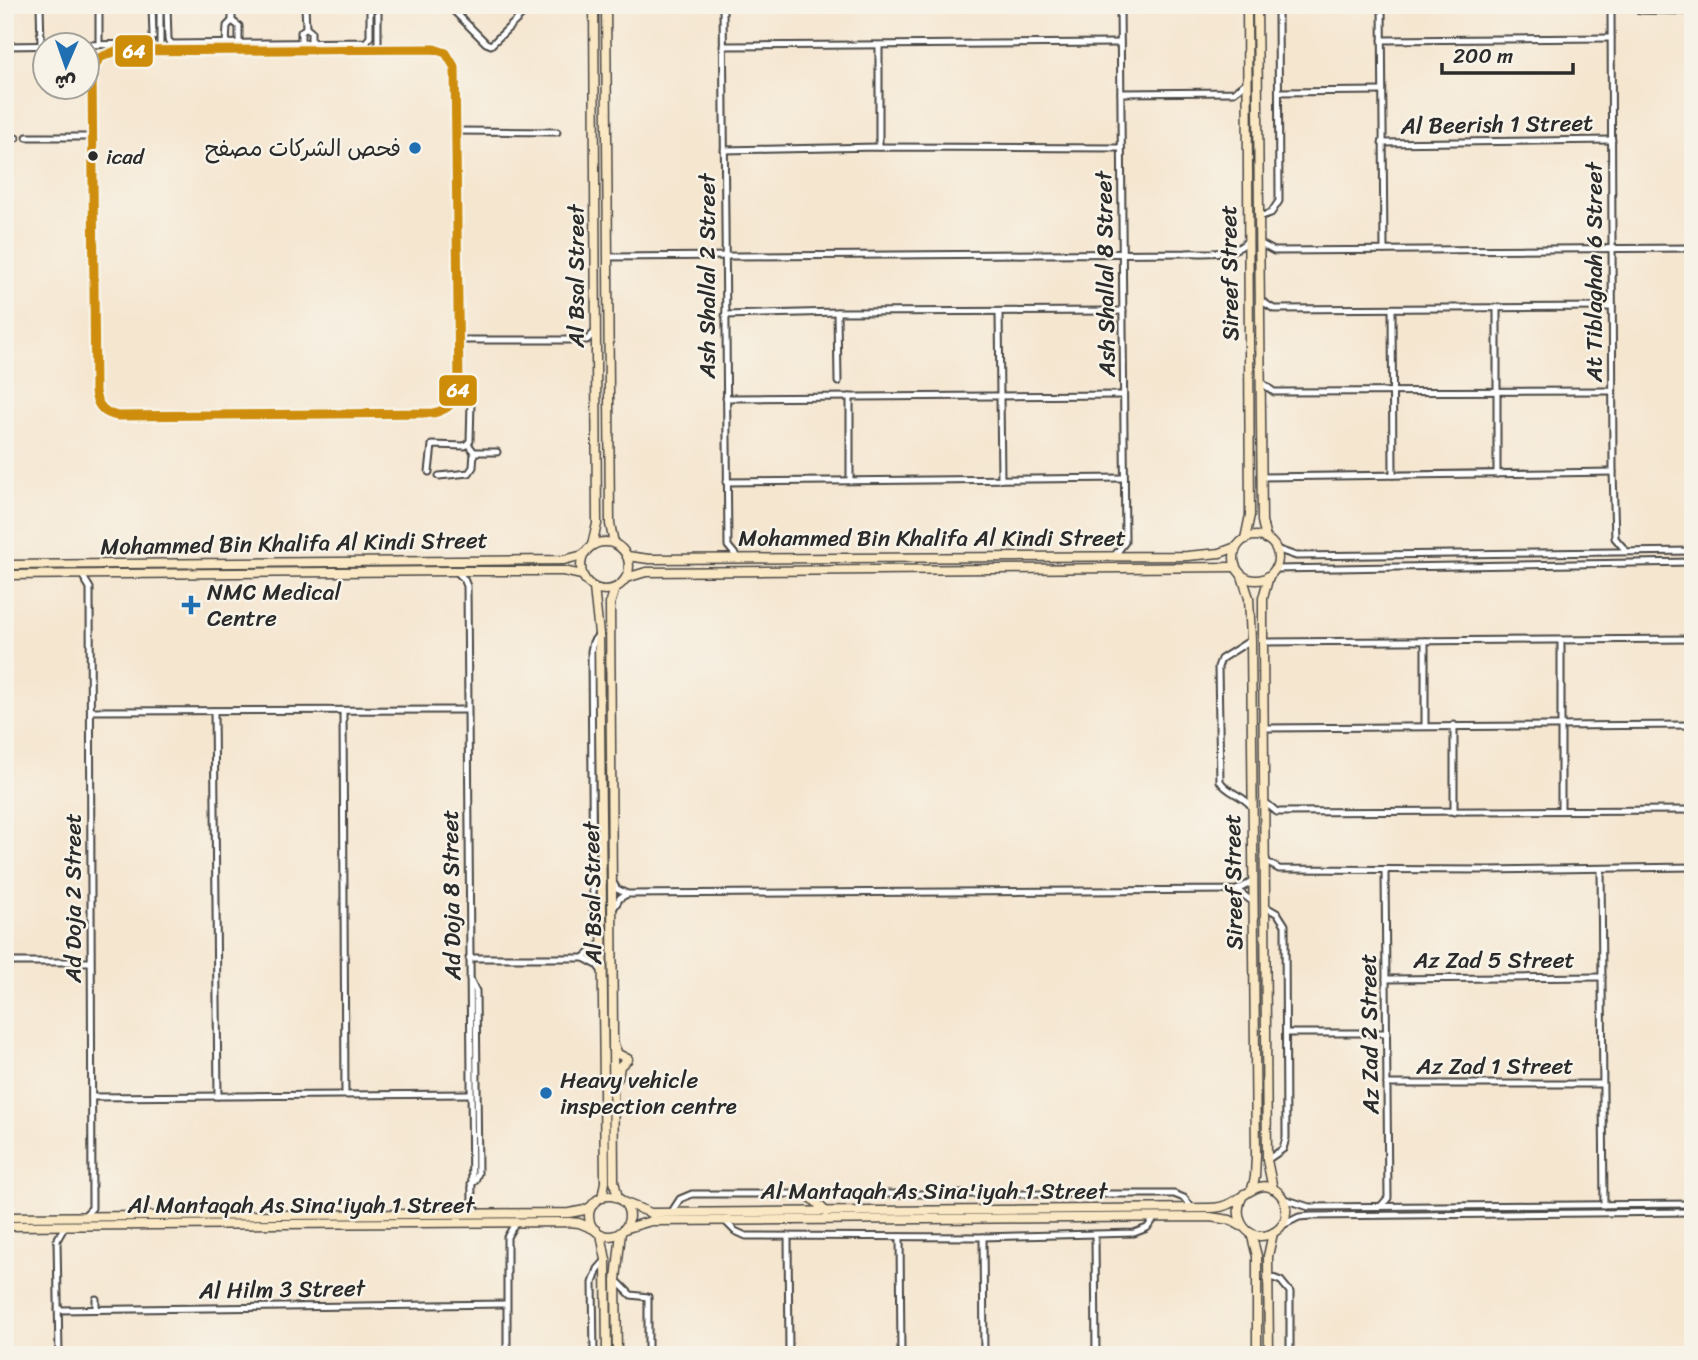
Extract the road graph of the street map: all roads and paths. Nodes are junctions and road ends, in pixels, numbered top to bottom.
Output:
1 (40, 5) edge
2 (99, 5) edge
3 (152, 5) edge
4 (160, 5) edge
5 (167, 5) edge
6 (232, 5) edge
7 (305, 5) edge
8 (370, 5) edge
9 (378, 5) edge
10 (448, 5) edge
11 (461, 5) edge
12 (532, 5) edge
13 (594, 5) edge
14 (606, 5) edge
15 (723, 5) edge
16 (1120, 5) edge
17 (1247, 5) edge
18 (1257, 5) edge
19 (1278, 5) edge
20 (1382, 5) edge
21 (1611, 5) edge
22 (1639, 10) dead end
23 (1693, 11) edge
24 (454, 12) junction
25 (232, 21) junction
26 (306, 29) junction
27 (41, 32) edge
28 (99, 32) edge
29 (1611, 38) junction
30 (1382, 40) junction
31 (301, 43) junction
32 (311, 43) junction
33 (1120, 43) junction
34 (102, 44) edge
35 (226, 44) junction
36 (239, 44) junction
37 (32, 45) edge
38 (5, 46) edge
39 (723, 46) junction
40 (879, 46) junction
41 (378, 49) junction
42 (160, 51) junction
43 (1247, 82) junction
44 (1382, 91) junction
45 (1234, 92) junction
46 (1279, 92) junction
47 (1121, 93) junction
48 (1247, 102) junction
49 (456, 131) junction
50 (557, 132) dead end
51 (27, 137) dead end
52 (93, 137) junction
53 (5, 138) edge
54 (16, 138) dead end
55 (1612, 140) junction
56 (1382, 143) junction
57 (879, 147) junction
58 (1121, 148) junction
59 (724, 150) junction
60 (1259, 218) junction
61 (1248, 240) junction
62 (1259, 243) junction
63 (1612, 248) junction
64 (1693, 248) edge
65 (1384, 250) junction
66 (1233, 251) junction
67 (1274, 251) junction
68 (1122, 253) junction
69 (608, 257) junction
70 (725, 258) junction
71 (1248, 258) junction
72 (1259, 262) junction
73 (1260, 299) junction
74 (1611, 307) junction
75 (1497, 308) junction
76 (1274, 309) junction
77 (1392, 309) junction
78 (837, 312) junction
79 (1123, 312) junction
80 (999, 313) junction
81 (725, 315) junction
82 (1260, 319) junction
83 (596, 331) junction
84 (458, 340) junction
85 (587, 340) junction
86 (596, 349) junction
87 (838, 382) dead end
88 (1261, 382) junction
89 (459, 386) junction
90 (1612, 391) junction
91 (1274, 392) junction
92 (1391, 392) junction
93 (1497, 392) junction
94 (468, 395) junction
95 (1123, 395) junction
96 (1001, 396) junction
97 (456, 397) junction
98 (850, 397) junction
99 (726, 398) junction
100 (1261, 404) junction
101 (468, 444) junction
102 (474, 452) junction
103 (497, 452) dead end
104 (429, 472) dead end
105 (1613, 472) junction
106 (1497, 474) junction
107 (439, 475) dead end
108 (1392, 475) junction
109 (1262, 477) junction
110 (1124, 478) junction
111 (1001, 479) junction
112 (850, 480) junction
113 (726, 482) junction
114 (1615, 538) junction
115 (1245, 539) junction
116 (1266, 539) junction
117 (1125, 542) junction
118 (614, 543) junction
119 (592, 545) junction
120 (728, 546) junction
121 (1236, 547) junction
122 (1276, 549) junction
123 (1626, 551) junction
124 (1693, 551) edge
125 (1606, 552) junction
126 (583, 555) junction
127 (627, 556) junction
128 (1114, 556) junction
129 (1140, 556) junction
130 (717, 558) junction
131 (739, 558) junction
132 (1693, 562) edge
133 (5, 565) edge
134 (1235, 567) junction
135 (455, 571) junction
136 (477, 571) junction
137 (80, 573) junction
138 (99, 573) junction
139 (1272, 573) junction
140 (5, 575) edge
141 (582, 575) junction
142 (1242, 576) junction
143 (626, 578) junction
144 (467, 586) junction
145 (90, 588) junction
146 (594, 588) junction
147 (615, 588) junction
148 (1693, 639) edge
149 (1251, 640) junction
150 (1425, 641) junction
151 (1561, 641) junction
152 (1263, 642) junction
153 (467, 710) junction
154 (91, 711) junction
155 (214, 711) junction
156 (343, 711) junction
157 (1561, 724) junction
158 (1693, 724) edge
159 (1425, 725) junction
160 (1454, 725) junction
161 (1264, 727) junction
162 (1265, 802) junction
163 (1252, 807) junction
164 (1561, 810) junction
165 (1693, 810) edge
166 (1277, 812) junction
167 (1454, 812) junction
168 (1265, 824) junction
169 (1266, 859) junction
170 (1693, 867) edge
171 (1279, 869) junction
172 (1601, 869) junction
173 (1385, 871) junction
174 (612, 881) junction
175 (1266, 881) junction
176 (1252, 882) junction
177 (1237, 890) junction
178 (627, 894) junction
179 (1252, 902) junction
180 (1266, 907) junction
181 (612, 910) junction
182 (602, 942) junction
183 (469, 958) junction
184 (584, 958) junction
185 (5, 962) edge
186 (90, 962) junction
187 (603, 973) junction
188 (1602, 977) junction
189 (470, 979) junction
190 (1386, 979) junction
191 (1287, 1033) junction
192 (1387, 1033) junction
193 (613, 1041) junction
194 (1387, 1084) junction
195 (1602, 1084) junction
196 (345, 1094) junction
197 (471, 1094) junction
198 (614, 1094) junction
199 (218, 1096) junction
200 (92, 1097) junction
201 (1268, 1160) junction
202 (471, 1184) junction
203 (1273, 1189) junction
204 (1248, 1191) junction
205 (802, 1193) junction
206 (602, 1198) junction
207 (1388, 1198) junction
208 (1284, 1199) junction
209 (621, 1200) junction
210 (472, 1204) junction
211 (1693, 1204) edge
212 (1604, 1205) junction
213 (592, 1206) junction
214 (1381, 1206) junction
215 (1401, 1206) junction
216 (92, 1208) junction
217 (1192, 1209) junction
218 (826, 1212) junction
219 (1693, 1212) edge
220 (670, 1213) junction
221 (461, 1214) junction
222 (482, 1214) junction
223 (5, 1217) edge
224 (83, 1217) junction
225 (104, 1217) junction
226 (1156, 1217) junction
227 (726, 1221) junction
228 (516, 1222) junction
229 (496, 1223) junction
230 (1282, 1225) junction
231 (5, 1226) edge
232 (48, 1226) junction
233 (65, 1226) junction
234 (622, 1230) junction
235 (1248, 1231) junction
236 (598, 1232) junction
237 (1273, 1233) junction
238 (1095, 1235) junction
239 (788, 1236) junction
240 (506, 1237) junction
241 (900, 1237) junction
242 (983, 1237) junction
243 (57, 1240) junction
244 (606, 1260) junction
245 (1268, 1276) junction
246 (616, 1280) junction
247 (96, 1298) dead end
248 (506, 1304) junction
249 (96, 1309) junction
250 (58, 1310) junction
251 (59, 1355) edge
252 (507, 1355) edge
253 (594, 1355) edge
254 (607, 1355) edge
255 (617, 1355) edge
256 (648, 1355) edge
257 (789, 1355) edge
258 (901, 1355) edge
259 (984, 1355) edge
260 (1096, 1355) edge
261 (1258, 1355) edge
262 (1269, 1355) edge
263 (1290, 1355) edge

1 - 27 street
2 - 28 street
3 - 34 street
4 - 42 street
5 - 35 street
6 - 25 street
7 - 26 street
8 - 32 street
9 - 41 street
10 - 24 street
11 - 24 street
12 - 24 street
13 - 83 main road, Al Bsal Street
14 - 69 main road, Al Bsal Street
15 - 39 street, Ash Shallal 2 Street
16 - 33 street, Ash Shallal 8 Street
17 - 43 main road, Sireef Street
18 - 60 main road, Sireef Street
19 - 46 street
20 - 30 street
21 - 29 street, At Tiblaghah 6 Street
22 - 23 street
25 - 35 street
25 - 36 street
26 - 31 street
26 - 32 street
29 - 30 street
29 - 55 street, At Tiblaghah 6 Street
30 - 44 street
31 - 32 street
31 - 36 street
33 - 40 street
33 - 47 street, Ash Shallal 8 Street
35 - 36 street
37 - 38 street
39 - 40 street
39 - 59 street, Ash Shallal 2 Street
40 - 57 street
41 - 42 street
41 - 49 street
42 - 52 street
43 - 45 street
43 - 48 main road, Sireef Street
44 - 46 street
44 - 56 street
45 - 47 street
45 - 48 street
46 - 60 street
47 - 58 street, Ash Shallal 8 Street
48 - 61 main road, Sireef Street
49 - 50 street
49 - 84 street
51 - 52 street
52 - 97 street
53 - 54 street
55 - 56 street, Al Beerish 1 Street
55 - 63 street, At Tiblaghah 6 Street
56 - 65 street
57 - 58 street
57 - 59 street
58 - 68 street, Ash Shallal 8 Street
59 - 70 street, Ash Shallal 2 Street
60 - 62 main road, Sireef Street
61 - 66 street
61 - 71 main road, Sireef Street
62 - 67 street
62 - 72 main road, Sireef Street
63 - 64 street
63 - 65 street
63 - 74 street, At Tiblaghah 6 Street
65 - 67 street
66 - 68 street
66 - 71 street
67 - 72 street
68 - 70 street
68 - 79 street, Ash Shallal 8 Street
69 - 70 street
69 - 118 main road, Al Bsal Street
70 - 81 street, Ash Shallal 2 Street
71 - 115 main road, Sireef Street
72 - 73 main road, Sireef Street
73 - 76 street
73 - 82 main road, Sireef Street
74 - 75 street
74 - 90 street, At Tiblaghah 6 Street
75 - 77 street
75 - 93 street
76 - 77 street
76 - 82 street
77 - 92 street
78 - 80 street
78 - 81 street
78 - 87 street
79 - 80 street
79 - 95 street, Ash Shallal 8 Street
80 - 96 street
81 - 99 street, Ash Shallal 2 Street
82 - 88 main road, Sireef Street
83 - 85 street
83 - 86 main road, Al Bsal Street
84 - 85 street
84 - 89 street
85 - 86 street
86 - 119 main road, Al Bsal Street
88 - 91 street
88 - 100 main road, Sireef Street
89 - 94 street
89 - 97 street
90 - 93 street
90 - 105 street, At Tiblaghah 6 Street
91 - 92 street
91 - 100 street
92 - 93 street
92 - 108 street
93 - 106 street
94 - 97 street
94 - 101 street
95 - 96 street
95 - 110 street, Ash Shallal 8 Street
96 - 98 street
96 - 111 street
98 - 99 street
98 - 112 street
99 - 113 street, Ash Shallal 2 Street
100 - 109 main road, Sireef Street
101 - 102 street
101 - 104 street
102 - 103 street
102 - 107 street
105 - 106 street
105 - 114 street, At Tiblaghah 6 Street
106 - 108 street
108 - 109 street
109 - 116 main road, Sireef Street
110 - 111 street
110 - 117 street, Ash Shallal 8 Street
111 - 112 street
112 - 113 street
113 - 120 street, Ash Shallal 2 Street
114 - 123 street
114 - 125 street
115 - 116 main road
115 - 121 main road
116 - 122 main road
117 - 128 street
117 - 129 street
118 - 119 main road
118 - 127 main road
119 - 126 main road
120 - 130 street
120 - 131 street
121 - 129 main road, Mohammed Bin Khalifa Al Kindi Street
121 - 134 main road
122 - 125 street
122 - 139 main road
123 - 124 street
123 - 125 street
126 - 133 main road, Mohammed Bin Khalifa Al Kindi Street
126 - 141 main road
127 - 130 main road, Mohammed Bin Khalifa Al Kindi Street
127 - 143 main road
128 - 129 main road, Mohammed Bin Khalifa Al Kindi Street
128 - 131 main road, Mohammed Bin Khalifa Al Kindi Street
130 - 131 main road, Mohammed Bin Khalifa Al Kindi Street
132 - 139 street
134 - 142 main road
134 - 143 main road, Mohammed Bin Khalifa Al Kindi Street
135 - 136 main road, Mohammed Bin Khalifa Al Kindi Street
135 - 138 main road, Mohammed Bin Khalifa Al Kindi Street
135 - 144 street
136 - 141 main road, Mohammed Bin Khalifa Al Kindi Street
136 - 144 street
137 - 138 main road, Mohammed Bin Khalifa Al Kindi Street
137 - 140 main road, Mohammed Bin Khalifa Al Kindi Street
137 - 145 street
138 - 145 street
139 - 142 main road
139 - 152 main road, Sireef Street
141 - 146 main road
142 - 149 main road, Sireef Street
143 - 147 main road
144 - 153 street, Ad Doja 8 Street
145 - 154 street, Ad Doja 2 Street
146 - 147 main road
146 - 182 main road, Al Bsal Street
147 - 174 main road, Al Bsal Street
148 - 151 street
149 - 163 main road, Sireef Street
149 - 163 street
150 - 151 street
150 - 152 street
150 - 159 street
151 - 157 street
152 - 161 main road, Sireef Street
153 - 156 street
153 - 183 street, Ad Doja 8 Street
154 - 155 street
154 - 186 street, Ad Doja 2 Street
155 - 156 street
155 - 199 street
156 - 196 street
157 - 158 street
157 - 160 street
157 - 164 street
159 - 160 street
159 - 161 street
160 - 167 street
161 - 162 main road, Sireef Street
162 - 166 street
162 - 168 main road, Sireef Street
163 - 176 main road, Sireef Street
164 - 165 street
164 - 167 street
166 - 167 street
166 - 168 street
168 - 169 main road, Sireef Street
169 - 171 street
169 - 175 main road, Sireef Street
170 - 172 street
171 - 173 street
171 - 175 street
172 - 173 street
172 - 188 street
173 - 190 street, Az Zad 2 Street
174 - 178 street
174 - 181 main road, Al Bsal Street
175 - 180 main road, Sireef Street
176 - 177 street
176 - 179 main road, Sireef Street
177 - 178 street
177 - 179 street
178 - 181 street
179 - 204 main road, Sireef Street
180 - 191 street
180 - 201 main road, Sireef Street
181 - 193 main road, Al Bsal Street
182 - 184 street
182 - 187 main road, Al Bsal Street
183 - 184 street
183 - 189 street, Ad Doja 8 Street
184 - 187 street
185 - 186 street
186 - 200 street, Ad Doja 2 Street
187 - 206 main road, Al Bsal Street
188 - 190 street, Az Zad 5 Street
188 - 195 street
189 - 197 street, Ad Doja 8 Street
189 - 202 street
190 - 192 street, Az Zad 2 Street
191 - 192 street
191 - 201 street
192 - 194 street, Az Zad 2 Street
193 - 198 main road, Al Bsal Street
193 - 198 main road
194 - 195 street, Az Zad 1 Street
194 - 207 street, Az Zad 2 Street
195 - 212 street
196 - 197 street
196 - 199 street
197 - 202 street, Ad Doja 8 Street
198 - 209 main road, Al Bsal Street
199 - 200 street
200 - 216 street, Ad Doja 2 Street
201 - 203 main road, Sireef Street
202 - 210 street, Ad Doja 8 Street
203 - 204 main road
203 - 208 main road
204 - 217 main road, Al Mantaqah As Sina'iyah 1 Street
204 - 235 main road
205 - 217 street
205 - 218 main road
205 - 220 street
206 - 209 main road
206 - 213 main road
207 - 214 street
207 - 215 street
208 - 214 street
208 - 230 main road
209 - 220 main road, Al Mantaqah As Sina'iyah 1 Street
209 - 234 main road
210 - 221 street
210 - 222 street
211 - 212 street
212 - 215 street
213 - 222 main road, Al Mantaqah As Sina'iyah 1 Street
213 - 236 main road
214 - 215 street
216 - 224 street
216 - 225 street
217 - 218 main road, Al Mantaqah As Sina'iyah 1 Street
218 - 220 main road, Al Mantaqah As Sina'iyah 1 Street
219 - 230 street
221 - 222 main road, Al Mantaqah As Sina'iyah 1 Street
221 - 225 main road, Al Mantaqah As Sina'iyah 1 Street
223 - 224 main road, Al Mantaqah As Sina'iyah 1 Street
224 - 225 main road, Al Mantaqah As Sina'iyah 1 Street
226 - 227 main road, Al Mantaqah As Sina'iyah 1 Street
226 - 235 main road, Al Mantaqah As Sina'iyah 1 Street
226 - 238 street
227 - 234 main road, Al Mantaqah As Sina'iyah 1 Street
227 - 239 street
228 - 229 main road, Al Mantaqah As Sina'iyah 1 Street
228 - 236 main road, Al Mantaqah As Sina'iyah 1 Street
228 - 240 street
229 - 233 main road, Al Mantaqah As Sina'iyah 1 Street
229 - 240 street
230 - 237 main road
231 - 232 main road, Al Mantaqah As Sina'iyah 1 Street
232 - 233 main road, Al Mantaqah As Sina'iyah 1 Street
232 - 243 street
233 - 243 street
234 - 236 main road
234 - 246 main road
235 - 237 main road
235 - 261 main road
236 - 244 main road
237 - 245 main road
238 - 242 street
238 - 260 street
239 - 241 street
239 - 257 street
240 - 248 street
241 - 242 street
241 - 258 street
242 - 259 street
243 - 250 street
244 - 253 street
244 - 254 main road
245 - 262 main road
245 - 263 street
246 - 255 main road
246 - 256 street
247 - 249 street
248 - 249 street, Al Hilm 3 Street
248 - 252 street
249 - 250 street, Al Hilm 3 Street
250 - 251 street

